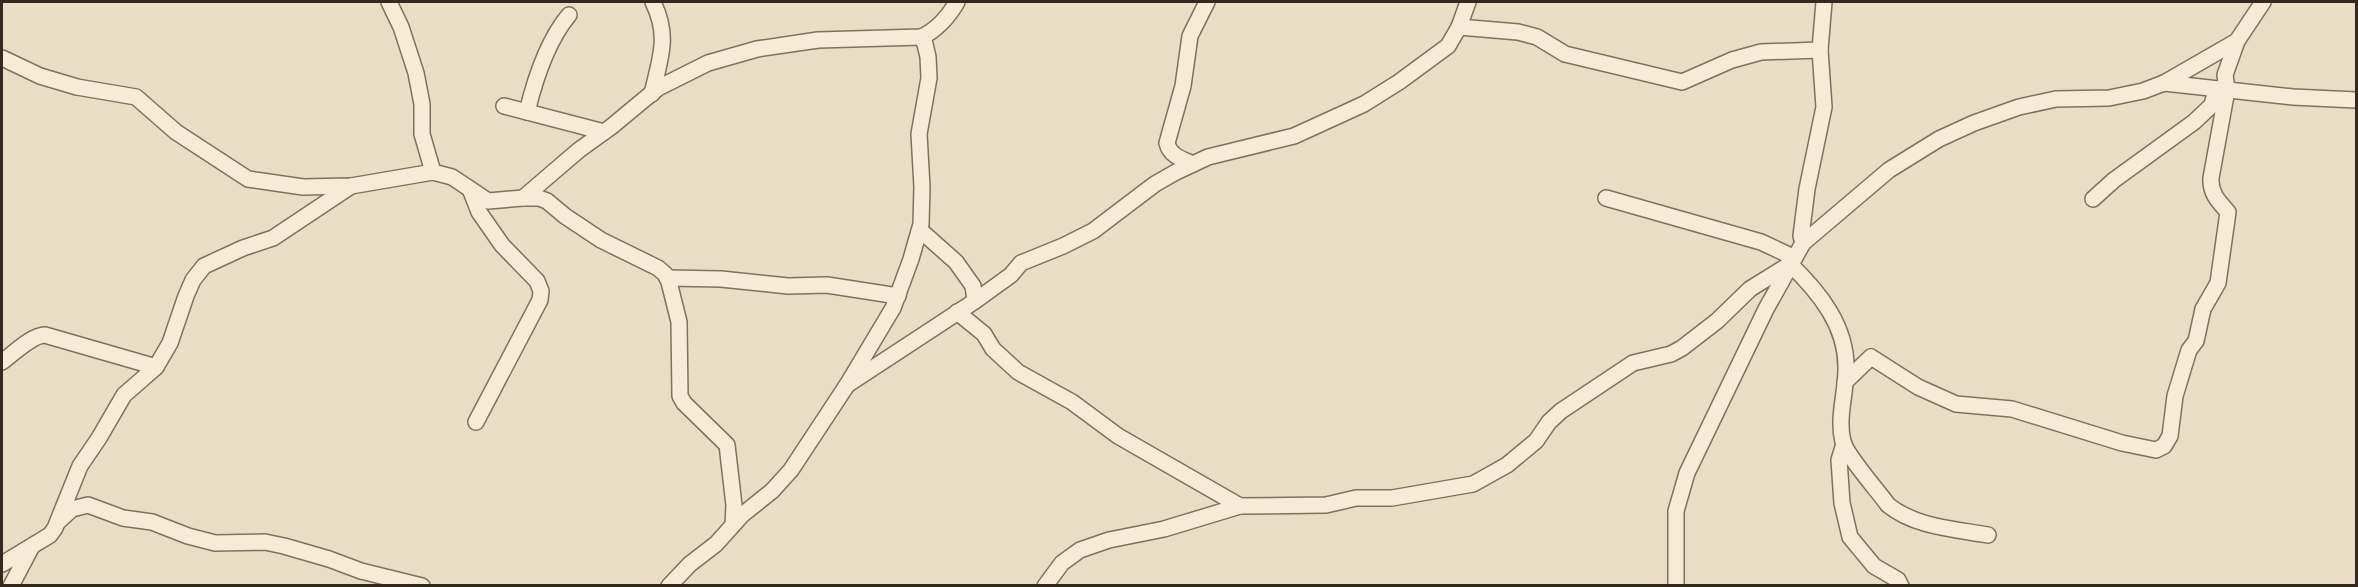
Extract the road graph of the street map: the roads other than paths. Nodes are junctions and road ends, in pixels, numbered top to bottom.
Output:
1 (389, 2) edge
2 (653, 2) edge
3 (957, 2) edge
4 (1207, 2) edge
5 (1468, 2) edge
6 (1824, 2) edge
7 (2263, 2) edge
8 (569, 15) dead end
9 (1459, 27) junction
10 (921, 37) junction
11 (2237, 41) junction
12 (1820, 50) junction
13 (2, 58) edge
14 (2164, 83) junction
15 (2221, 90) junction
16 (652, 94) junction
17 (2356, 100) edge
18 (504, 106) dead end
19 (527, 112) junction
20 (604, 132) junction
21 (1193, 164) junction
22 (433, 172) junction
23 (351, 186) junction
24 (470, 189) junction
25 (523, 198) junction
26 (1606, 198) dead end
27 (2093, 199) dead end
28 (920, 230) junction
29 (1803, 243) junction
30 (1792, 260) junction
31 (668, 278) junction
32 (898, 296) junction
33 (975, 301) junction
34 (957, 312) junction
35 (2, 362) edge
36 (156, 367) junction
37 (1845, 382) junction
38 (847, 385) junction
39 (476, 422) dead end
40 (1844, 444) junction
41 (1240, 506) junction
42 (57, 522) junction
43 (733, 525) junction
44 (1988, 536) dead end
45 (32, 546) junction
46 (2, 564) edge
47 (1675, 583) edge
48 (11, 585) edge
49 (422, 585) edge
50 (669, 585) edge
51 (1045, 585) edge
52 (1901, 585) edge

1 - 22 street
2 - 16 street
3 - 10 street
4 - 21 street
5 - 9 street
6 - 12 street
7 - 11 street
8 - 19 street
9 - 12 street
9 - 21 street
10 - 16 street
10 - 28 street
11 - 14 street
11 - 15 street
12 - 29 street
13 - 23 street
14 - 15 street
14 - 29 street
15 - 17 street
15 - 27 street
15 - 37 street
16 - 20 street
18 - 19 street
19 - 20 street
20 - 25 street
21 - 33 street
22 - 23 street
22 - 24 street
23 - 36 street
24 - 25 street
24 - 39 street
25 - 31 street
26 - 30 street
28 - 32 street
28 - 33 street
29 - 30 street
30 - 37 street
30 - 41 street
30 - 47 street
31 - 32 street
31 - 43 street
32 - 38 street
33 - 34 street
34 - 38 street
34 - 41 street
35 - 36 street
36 - 42 street
37 - 40 street
38 - 43 street
40 - 44 street
40 - 52 street
41 - 51 street
42 - 45 street
42 - 49 street
43 - 50 street
45 - 46 street
45 - 48 street

